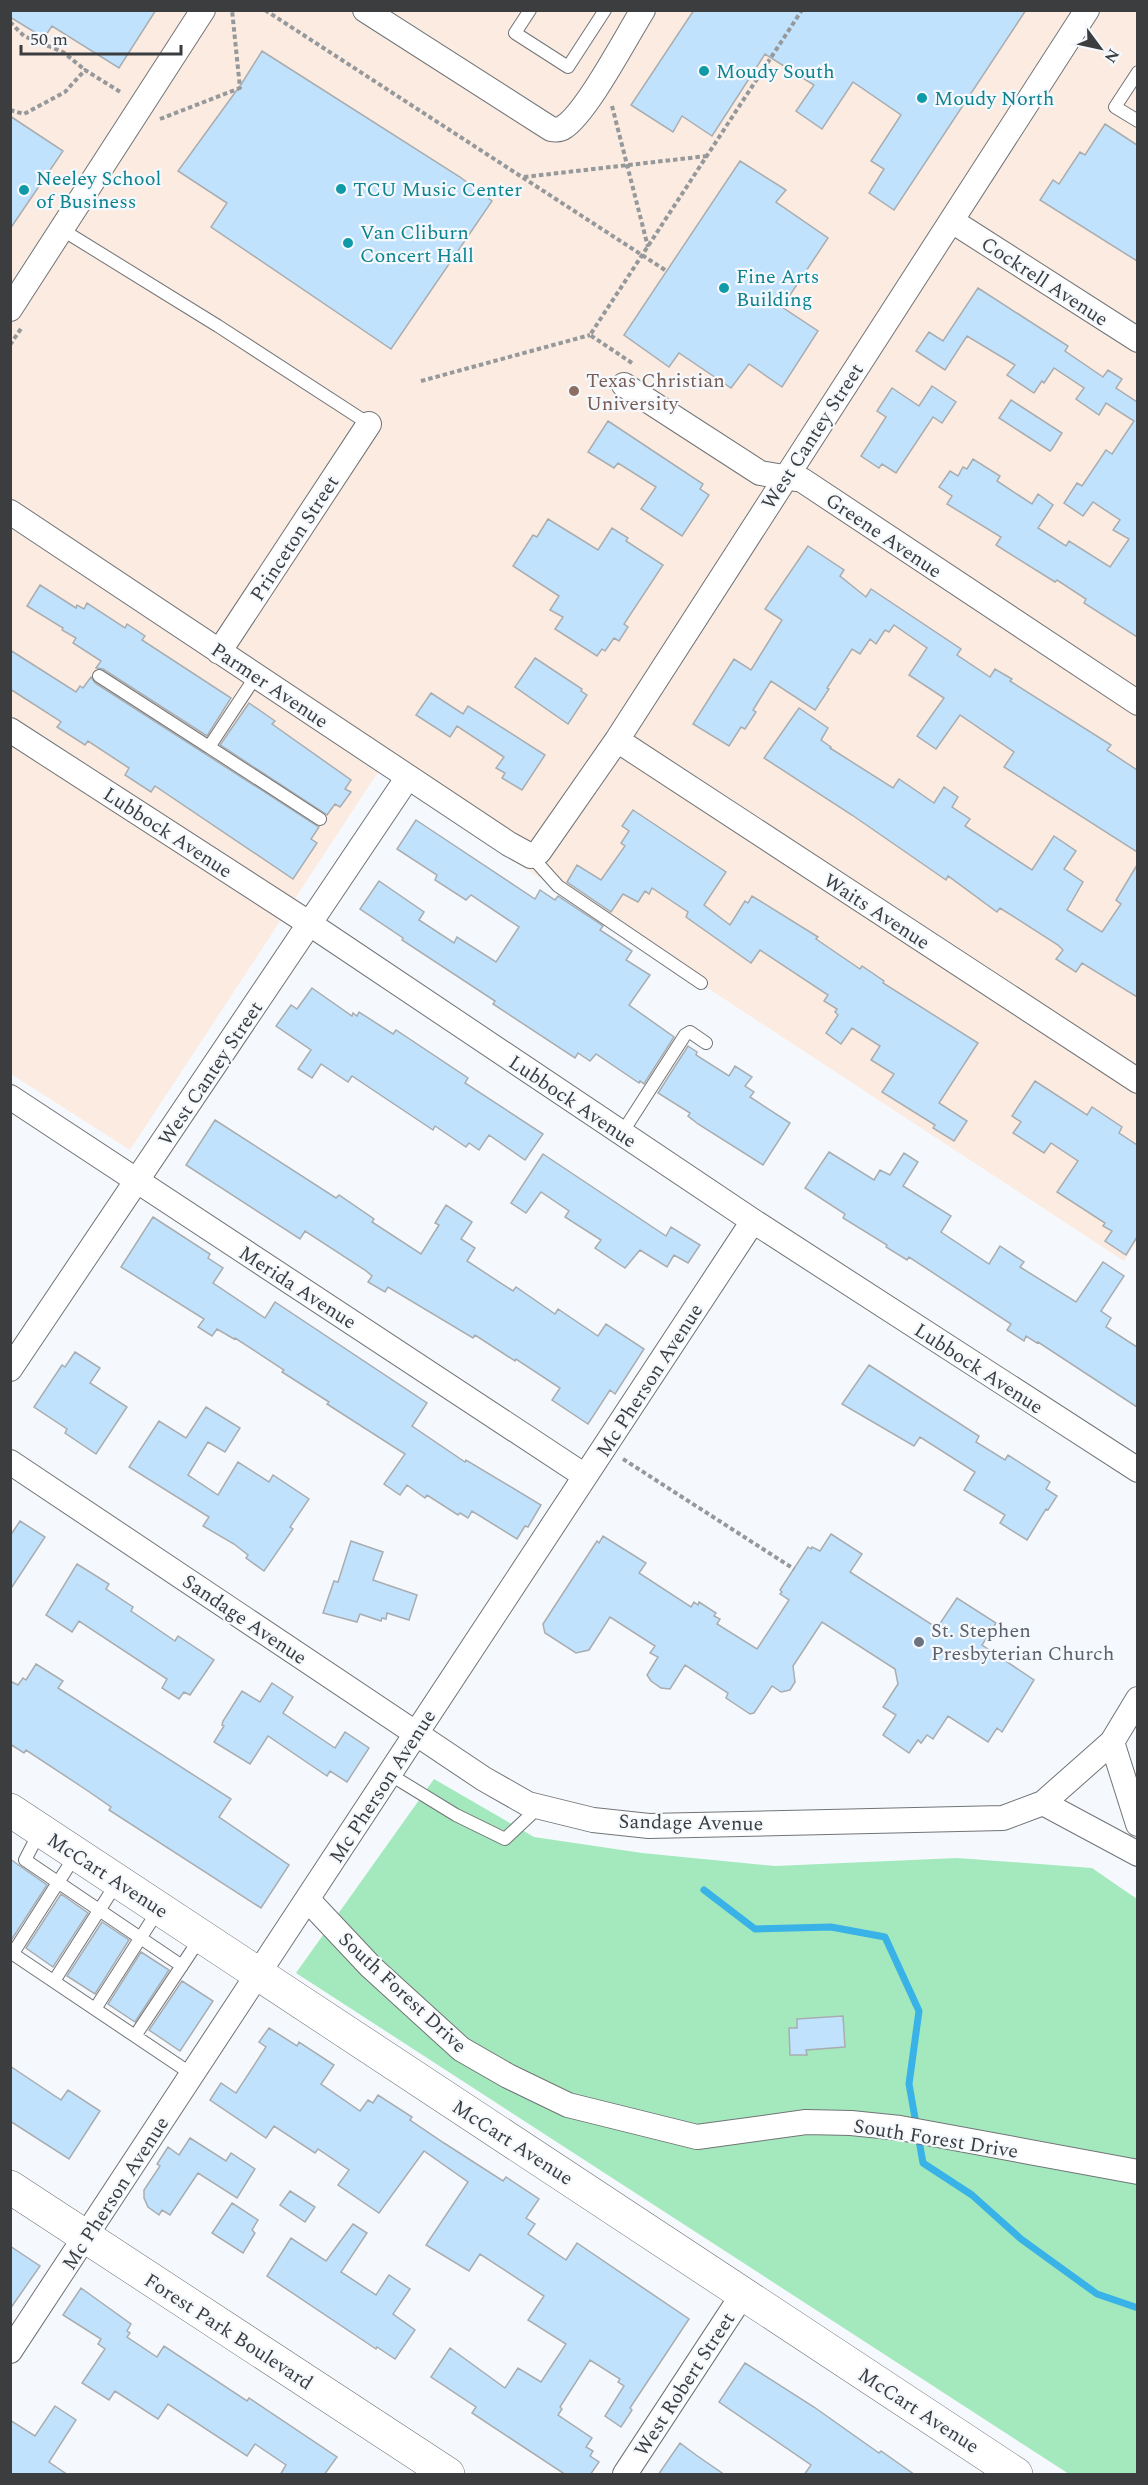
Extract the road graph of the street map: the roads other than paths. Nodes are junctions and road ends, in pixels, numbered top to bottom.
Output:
1 (203, 10) edge
2 (365, 10) edge
3 (530, 10) edge
4 (605, 10) edge
5 (642, 10) edge
6 (1087, 10) edge
7 (1137, 72) edge
8 (1137, 121) edge
9 (952, 221) junction
10 (61, 229) junction
11 (10, 309) edge
12 (1137, 340) edge
13 (631, 376) road end
14 (369, 424) joint
15 (784, 478) junction
16 (10, 512) edge
17 (219, 652) junction
18 (99, 676) dead end
19 (256, 676) junction
20 (1137, 702) edge
21 (10, 730) edge
22 (617, 740) junction
23 (209, 747) junction
24 (408, 777) junction
25 (320, 819) dead end
26 (531, 856) junction
27 (310, 924) junction
28 (700, 983) dead end
29 (706, 1043) dead end
30 (1137, 1081) edge
31 (10, 1097) edge
32 (622, 1133) junction
33 (137, 1181) junction
34 (753, 1221) junction
35 (10, 1369) edge
36 (10, 1462) edge
37 (1137, 1470) edge
38 (585, 1476) junction
39 (1137, 1699) edge
40 (416, 1734) junction
41 (1112, 1742) junction
42 (389, 1774) junction
43 (1043, 1803) junction
44 (539, 1807) junction
45 (10, 1810) edge
46 (1137, 1824) edge
47 (41, 1830) junction
48 (77, 1854) junction
49 (1137, 1854) edge
50 (118, 1881) junction
51 (58, 1883) junction
52 (308, 1900) junction
53 (159, 1909) junction
54 (99, 1910) junction
55 (201, 1936) junction
56 (140, 1938) junction
57 (12, 1952) edge
58 (182, 1966) junction
59 (259, 1974) junction
60 (54, 1981) junction
61 (94, 2009) junction
62 (135, 2036) junction
63 (193, 2075) junction
64 (1137, 2172) edge
65 (10, 2187) edge
66 (87, 2237) junction
67 (743, 2294) junction
68 (10, 2351) edge
69 (448, 2475) edge
70 (626, 2475) edge
71 (1016, 2475) edge

1 - 10 street
2 - 5 street
3 - 4 lane
6 - 9 street, West Cantey Street
7 - 8 lane
9 - 12 street, Cockrell Avenue
9 - 15 street, West Cantey Street
10 - 11 street
10 - 14 lane
13 - 15 street, Greene Avenue
14 - 17 street, Princeton Street
15 - 20 street, Greene Avenue
15 - 22 street, West Cantey Street
16 - 17 street, Parmer Avenue
17 - 19 street, Parmer Avenue
18 - 23 lane
19 - 23 lane
19 - 24 street, Parmer Avenue
21 - 27 street, Lubbock Avenue
22 - 26 street, West Cantey Street
22 - 30 street, Waits Avenue
23 - 25 lane
24 - 26 street, Parmer Avenue
24 - 27 street, West Cantey Street
26 - 28 lane
27 - 32 street, Lubbock Avenue
27 - 33 street, West Cantey Street
29 - 32 lane
31 - 33 street, Merida Avenue
32 - 34 street, Lubbock Avenue
33 - 35 street, West Cantey Street
33 - 38 street, Merida Avenue
34 - 37 street, Lubbock Avenue
34 - 38 street, Mc Pherson Avenue
36 - 40 street, Sandage Avenue
38 - 40 street, Mc Pherson Avenue
39 - 41 street
40 - 42 street, Mc Pherson Avenue
40 - 44 street, Sandage Avenue
41 - 43 street
41 - 46 street
42 - 44 lane
42 - 52 street, Mc Pherson Avenue
43 - 44 street, Sandage Avenue
43 - 49 street
45 - 47 street, McCart Avenue
47 - 48 street, McCart Avenue
47 - 51 lane
48 - 50 street, McCart Avenue
48 - 51 lane
50 - 53 street, McCart Avenue
50 - 54 lane
51 - 54 lane
51 - 57 lane
52 - 59 street, Mc Pherson Avenue
52 - 64 street, South Forest Drive
53 - 55 street, McCart Avenue
53 - 56 lane
54 - 56 lane
54 - 60 lane
55 - 58 lane
55 - 59 street, McCart Avenue
56 - 58 lane
56 - 61 lane
57 - 60 lane
58 - 62 lane
59 - 63 street, Mc Pherson Avenue
59 - 67 street, McCart Avenue
60 - 61 lane
61 - 62 lane
62 - 63 lane
63 - 66 street, Mc Pherson Avenue
65 - 66 street, Forest Park Boulevard
66 - 68 street, Mc Pherson Avenue
66 - 69 street, Forest Park Boulevard
67 - 70 street, West Robert Street
67 - 71 street, McCart Avenue

